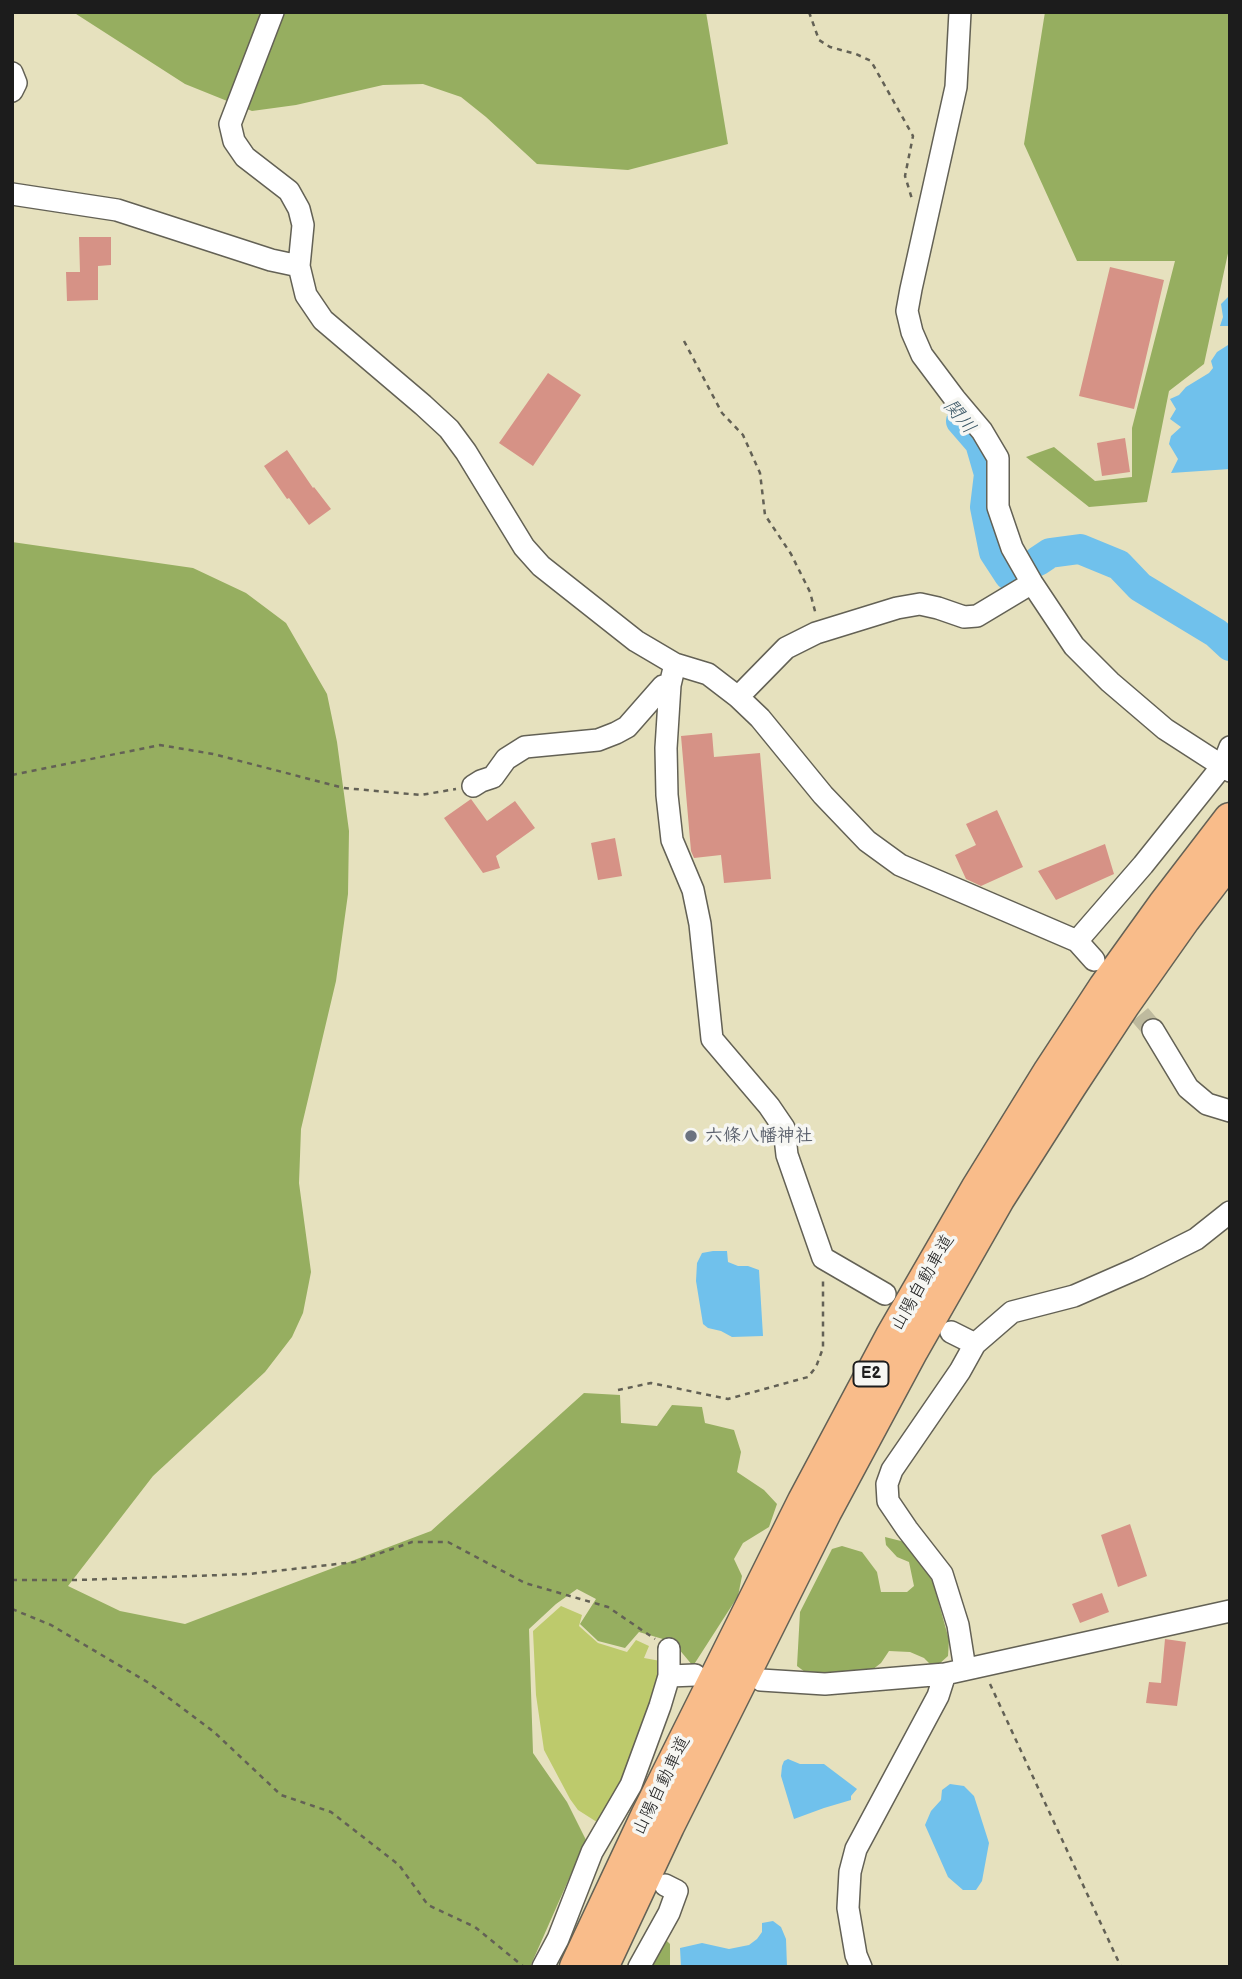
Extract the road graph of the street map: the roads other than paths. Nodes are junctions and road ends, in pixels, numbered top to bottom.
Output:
1 (273, 12) edge
2 (960, 12) edge
3 (12, 73) edge
4 (12, 91) edge
5 (12, 194) edge
6 (299, 266) junction
7 (1032, 583) junction
8 (675, 664) junction
9 (670, 685) junction
10 (738, 697) junction
11 (1227, 761) edge
12 (473, 786) road end
13 (1227, 832) edge
14 (1077, 941) junction
15 (1094, 960) dead end
16 (1153, 1030) tunnel mouth
17 (1230, 1111) edge
18 (1230, 1212) edge
19 (885, 1294) dead end
20 (951, 1332) dead end
21 (975, 1344) junction
22 (1230, 1611) edge
23 (669, 1649) road end
24 (955, 1671) junction
25 (695, 1675) dead end
26 (669, 1676) junction
27 (761, 1680) dead end
28 (665, 1885) dead end
29 (543, 1967) edge
30 (576, 1967) edge
31 (602, 1967) edge
32 (639, 1967) edge
33 (861, 1967) edge

1 - 6 street
2 - 7 street
3 - 4 street
5 - 6 street
6 - 8 street
7 - 10 street
7 - 11 street
8 - 9 street
8 - 10 street
9 - 12 street
9 - 19 street
10 - 14 street
11 - 14 street
13 - 30 highway, 山陽自動車道 / E2
13 - 31 highway, 山陽自動車道 / E2
14 - 15 street
16 - 17 street
18 - 21 street
20 - 21 street
21 - 24 street
22 - 24 street
23 - 26 street
24 - 27 street
24 - 33 street
25 - 26 street
26 - 29 street
28 - 32 street

